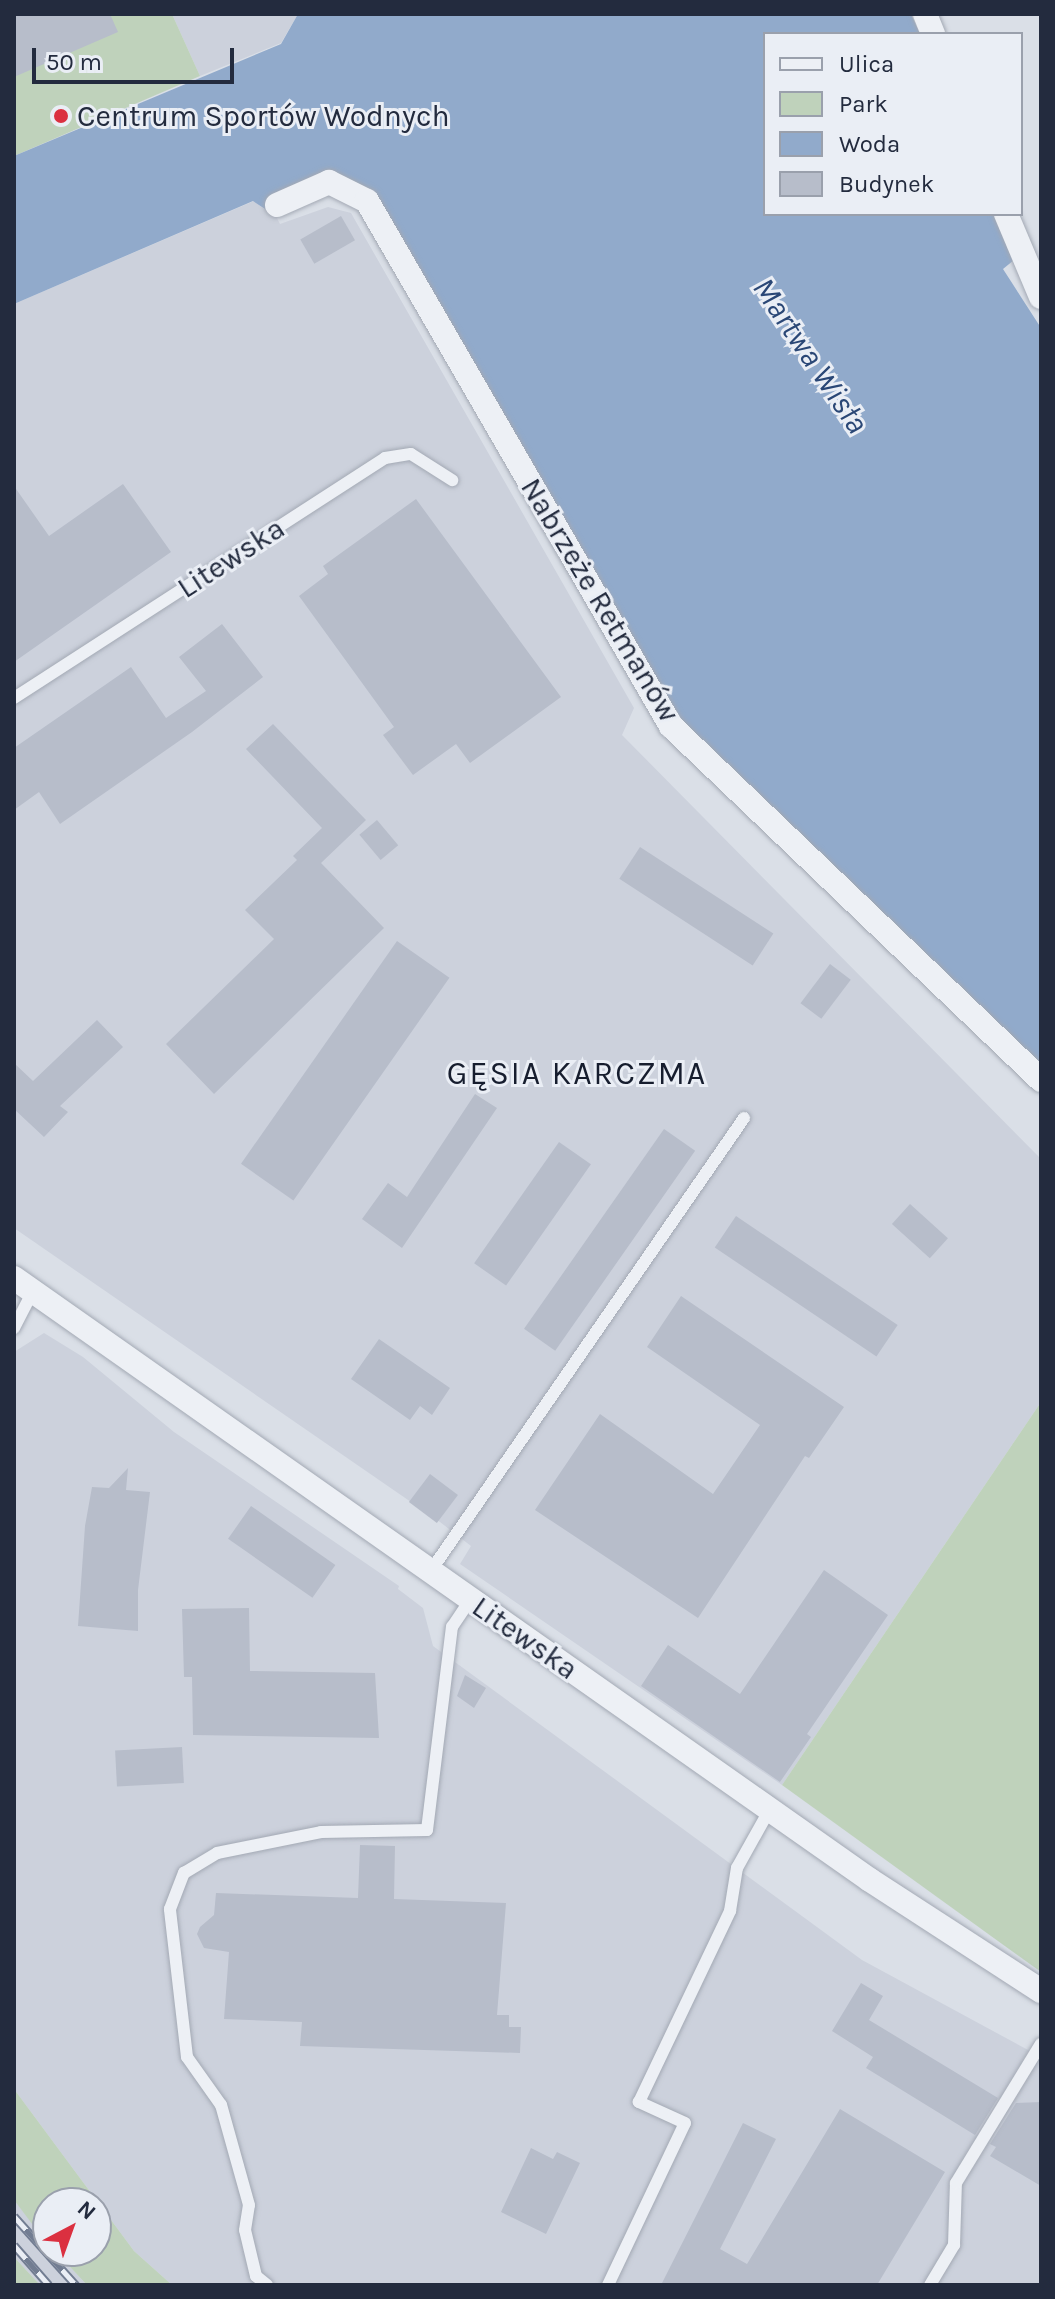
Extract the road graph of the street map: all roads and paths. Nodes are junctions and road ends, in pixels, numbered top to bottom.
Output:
1 (277, 205) dead end
2 (1007, 216) edge
3 (1041, 297) edge
4 (452, 480) dead end
5 (14, 698) edge
6 (1041, 1080) edge
7 (744, 1118) dead end
8 (24, 1285) edge
9 (14, 1328) edge
10 (430, 1572) junction
11 (470, 1600) junction
12 (770, 1809) junction
13 (1041, 1991) edge
14 (1041, 2044) edge
15 (267, 2285) edge
16 (608, 2285) edge
17 (930, 2285) edge

1 - 6 street, Nabrzeże Retmanów
2 - 3 street
4 - 5 lane, Litewska
7 - 10 lane
8 - 9 lane
8 - 10 street, Litewska
10 - 11 street, Litewska
11 - 12 street, Litewska
11 - 15 lane
12 - 13 street, Litewska
12 - 16 lane
14 - 17 lane

